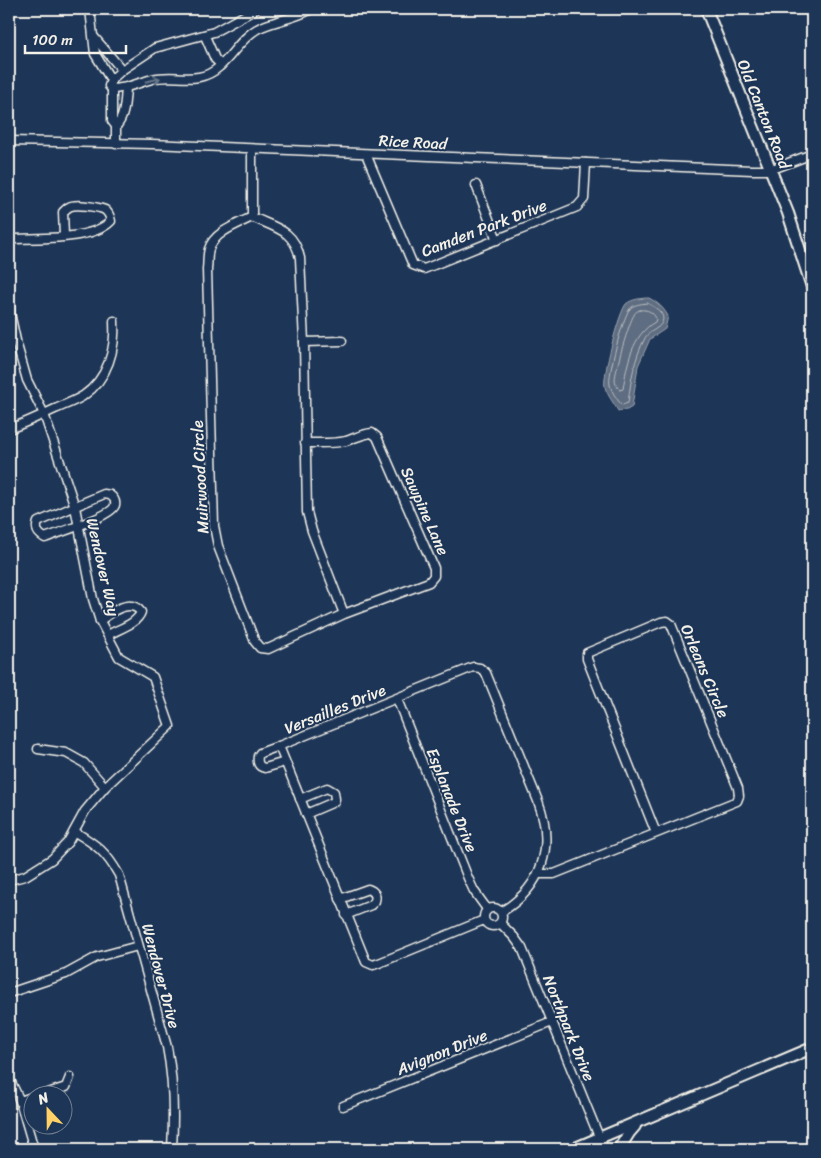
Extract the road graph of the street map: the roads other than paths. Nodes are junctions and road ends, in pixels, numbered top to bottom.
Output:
1 (256, 9) edge
2 (311, 9) edge
3 (706, 9) edge
4 (89, 10) edge
5 (205, 36) junction
6 (94, 37) junction
7 (221, 65) junction
8 (122, 70) junction
9 (111, 80) junction
10 (126, 88) junction
11 (112, 89) junction
12 (116, 126) junction
13 (9, 141) edge
14 (116, 144) junction
15 (252, 149) junction
16 (366, 154) junction
17 (812, 154) edge
18 (586, 163) junction
19 (770, 170) junction
20 (476, 185) dead end
21 (252, 217) junction
22 (64, 236) junction
23 (9, 239) edge
24 (497, 240) junction
25 (812, 287) edge
26 (9, 292) edge
27 (114, 321) dead end
28 (342, 341) dead end
29 (304, 342) junction
30 (44, 414) junction
31 (9, 429) edge
32 (305, 444) junction
33 (75, 507) junction
34 (78, 526) junction
35 (344, 614) junction
36 (100, 621) junction
37 (108, 636) junction
38 (396, 699) junction
39 (279, 746) junction
40 (38, 748) dead end
41 (285, 762) junction
42 (105, 787) junction
43 (300, 799) junction
44 (306, 814) junction
45 (75, 832) junction
46 (656, 833) junction
47 (538, 874) junction
48 (9, 880) edge
49 (340, 899) junction
50 (487, 909) junction
51 (501, 912) junction
52 (346, 914) junction
53 (484, 920) junction
54 (500, 923) junction
55 (138, 946) junction
56 (9, 993) edge
57 (552, 1022) junction
58 (812, 1048) edge
59 (70, 1076) dead end
60 (9, 1078) edge
61 (66, 1086) edge
62 (20, 1102) joint
63 (343, 1106) dead end
64 (638, 1123) junction
65 (600, 1138) junction
66 (34, 1149) edge
67 (172, 1149) edge
68 (573, 1149) edge
69 (604, 1149) edge
70 (619, 1149) edge

1 - 5 street
2 - 7 street
3 - 19 main road, Old Canton Road
4 - 6 street
5 - 7 street
5 - 8 street
6 - 8 street
6 - 9 street
10 -> 7 street
8 - 9 street
9 - 11 street
10 - 11 street
10 - 12 street
11 - 12 street
12 - 14 street
13 - 14 street, Rice Road
14 - 15 street, Rice Road
15 - 16 street, Rice Road
15 - 21 street
16 - 18 street, Rice Road
16 - 24 street, Camden Park Drive
17 - 19 street, Rice Road
18 - 19 street, Rice Road
18 - 24 street, Camden Park Drive
19 - 25 main road, Old Canton Road
20 - 24 street
21 - 29 street
21 - 35 street, Muirwood Circle
22 - 22 street
22 - 23 street
26 - 30 street, Wendover Way
27 - 30 street
28 - 29 street
29 - 32 street
30 - 31 street
30 - 33 street, Wendover Way
32 - 35 street
32 - 35 street, Sawpine Lane
33 - 34 street, Wendover Way
33 - 34 street
33 - 34 street
34 - 36 street, Wendover Way
36 - 37 street, Wendover Way
36 - 37 street
37 - 42 street, Wendover Way
38 - 39 street, Versailles Drive
38 - 47 street, Versailles Drive
38 - 50 street, Esplanade Drive
39 - 41 street, Versailles Drive
39 - 41 street
40 - 42 street
41 - 43 street, Versailles Drive
42 - 45 street, Wendover Way
43 - 44 street, Versailles Drive
43 - 44 street
44 - 49 street, Versailles Drive
45 - 48 street, Wendover Way
45 - 55 street, Wendover Drive
46 - 46 street, Orleans Circle
46 - 47 street, Orleans Circle
47 - 51 street, Versailles Drive
49 - 52 street, Versailles Drive
49 - 52 street
50 - 51 street
50 - 53 street
51 - 54 street
52 - 53 street, Versailles Drive
53 - 54 street
54 - 57 street, Northpark Drive
55 - 56 street
55 - 67 street, Wendover Drive
57 - 63 street, Avignon Drive
57 - 65 street, Northpark Drive
58 - 64 main road
59 - 61 street
60 - 62 street
62 - 66 street
64 - 65 main road
64 - 70 main road
65 - 68 main road
65 - 69 street, Northpark Drive

